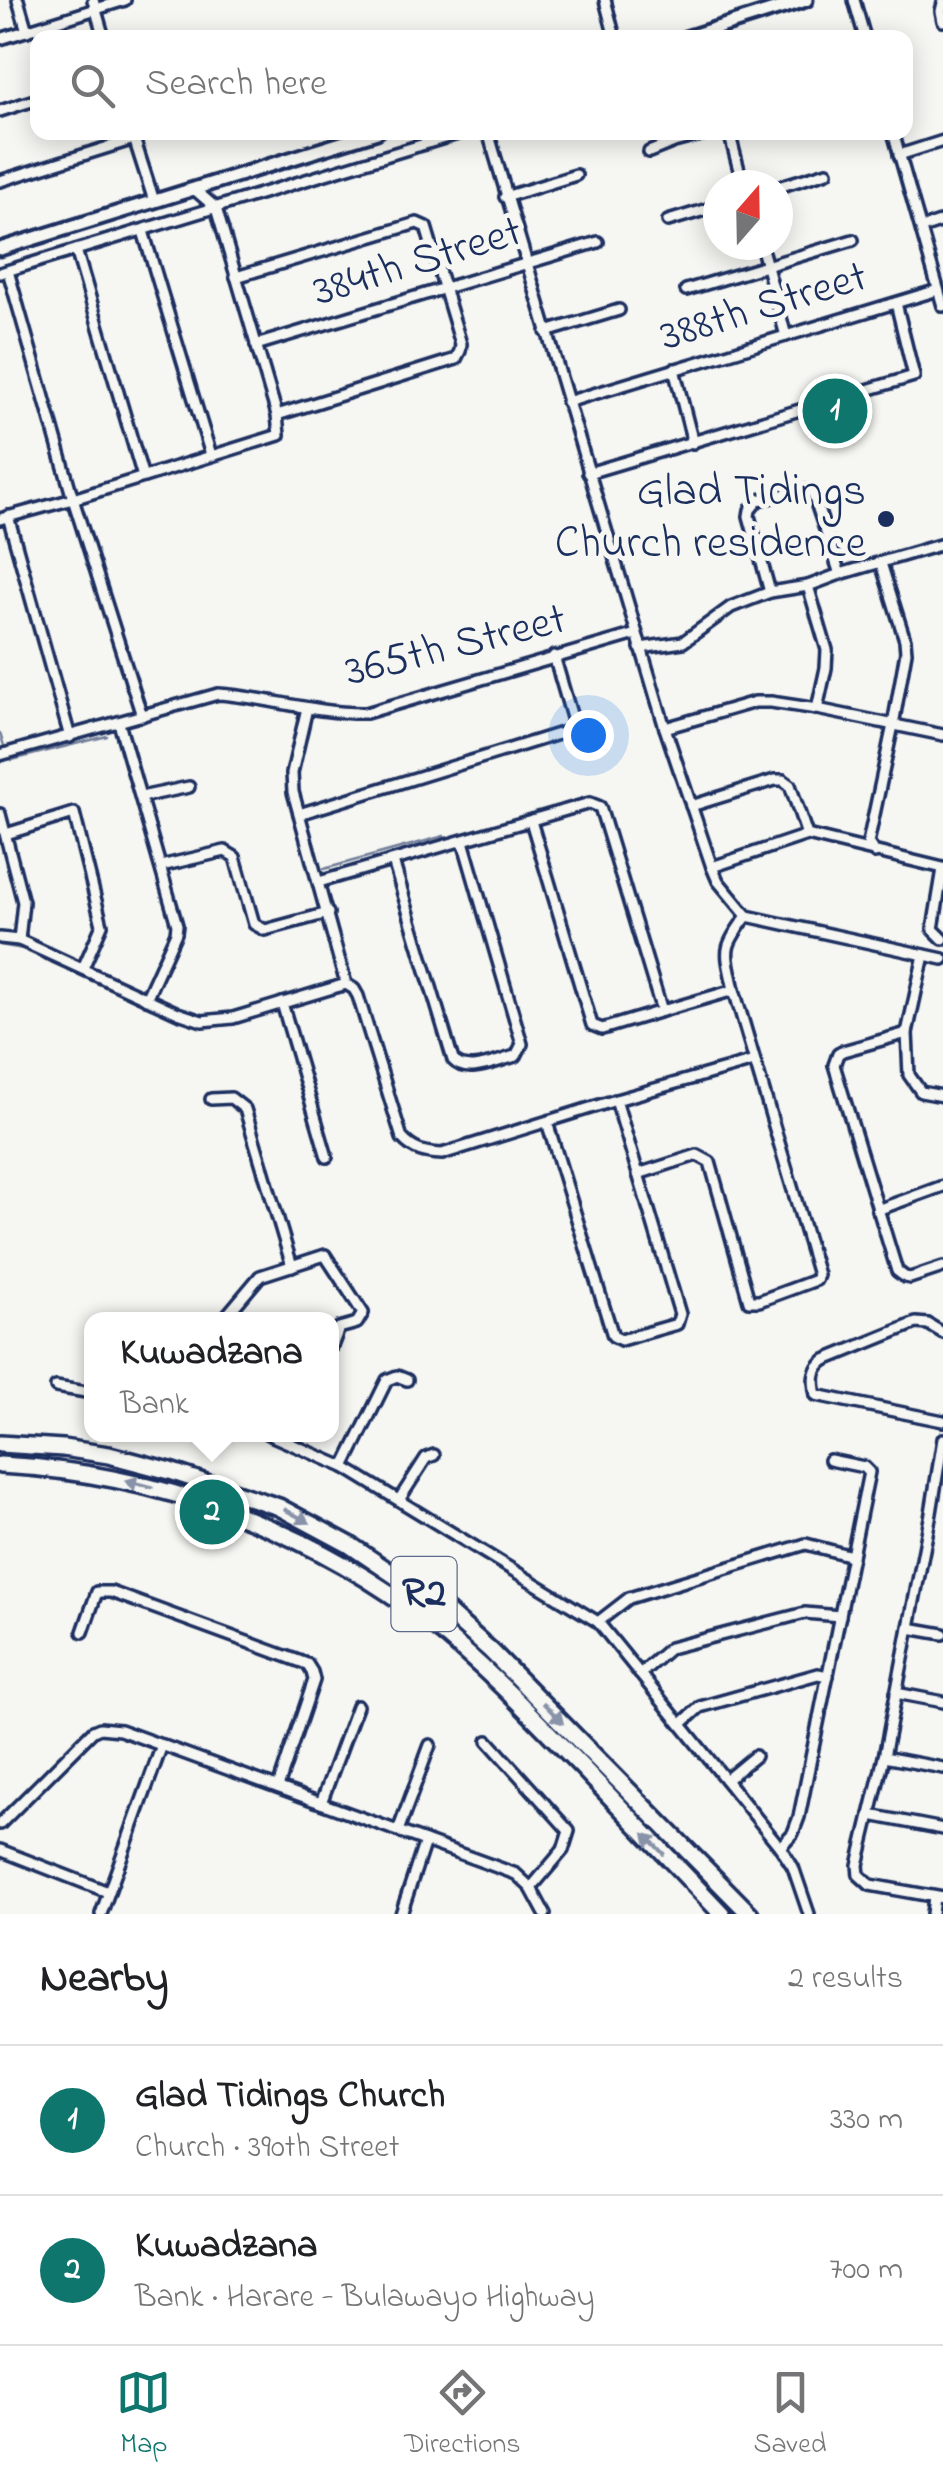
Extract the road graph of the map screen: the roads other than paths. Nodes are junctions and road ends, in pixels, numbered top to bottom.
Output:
1 (18, 0) edge
2 (125, 0) edge
3 (604, 0) edge
4 (806, 0) edge
5 (854, 0) edge
6 (943, 4) edge
7 (94, 5) edge
8 (943, 22) edge
9 (102, 30) edge
10 (613, 30) edge
11 (713, 30) edge
12 (863, 30) edge
13 (27, 31) junction
14 (0, 39) edge
15 (30, 101) edge
16 (0, 111) edge
17 (121, 140) edge
18 (134, 140) edge
19 (351, 140) edge
20 (438, 140) edge
21 (490, 140) edge
22 (682, 140) edge
23 (731, 140) edge
24 (895, 140) edge
25 (943, 141) edge
26 (648, 152) dead end
27 (900, 155) junction
28 (740, 170) edge
29 (827, 172) dead end
30 (576, 175) dead end
31 (0, 181) edge
32 (793, 182) edge
33 (194, 189) junction
34 (505, 196) junction
35 (154, 202) junction
36 (216, 208) junction
37 (703, 210) edge
38 (668, 221) dead end
39 (943, 221) edge
40 (922, 228) junction
41 (144, 230) junction
42 (853, 240) dead end
43 (598, 242) dead end
44 (0, 249) edge
45 (76, 250) junction
46 (765, 260) edge
47 (527, 264) junction
48 (767, 266) junction
49 (4, 272) edge
50 (236, 277) junction
51 (443, 288) junction
52 (686, 290) dead end
53 (938, 290) junction
54 (896, 303) junction
55 (943, 306) edge
56 (619, 310) dead end
57 (546, 332) junction
58 (786, 336) junction
59 (256, 345) junction
60 (674, 369) junction
61 (567, 402) junction
62 (277, 415) junction
63 (692, 443) junction
64 (211, 455) junction
65 (588, 474) junction
66 (143, 476) junction
67 (73, 499) junction
68 (4, 517) edge
69 (943, 544) edge
70 (882, 563) junction
71 (840, 574) junction
72 (808, 586) junction
73 (770, 592) junction
74 (636, 634) junction
75 (640, 648) junction
76 (554, 656) junction
77 (307, 708) junction
78 (817, 708) junction
79 (142, 716) junction
80 (119, 723) junction
81 (894, 725) junction
82 (664, 728) junction
83 (943, 734) edge
84 (70, 737) junction
85 (0, 755) edge
86 (189, 787) dead end
87 (141, 796) junction
88 (691, 806) junction
89 (0, 814) edge
90 (300, 814) junction
91 (531, 821) junction
92 (6, 834) junction
93 (807, 835) junction
94 (462, 841) junction
95 (875, 853) junction
96 (393, 861) junction
97 (162, 866) junction
98 (712, 867) junction
99 (943, 868) edge
100 (319, 882) junction
101 (328, 913) junction
102 (747, 916) junction
103 (0, 938) edge
104 (943, 939) edge
105 (18, 940) junction
106 (924, 955) junction
107 (943, 959) edge
108 (82, 968) junction
109 (346, 984) junction
110 (734, 990) junction
111 (146, 999) junction
112 (282, 1003) junction
113 (662, 1011) junction
114 (906, 1033) junction
115 (754, 1061) junction
116 (943, 1096) edge
117 (211, 1100) dead end
118 (616, 1100) junction
119 (546, 1122) junction
120 (327, 1158) dead end
121 (638, 1174) junction
122 (943, 1186) edge
123 (877, 1210) junction
124 (292, 1266) junction
125 (943, 1267) edge
126 (230, 1312) edge
127 (339, 1328) edge
128 (943, 1333) edge
129 (407, 1380) dead end
130 (56, 1387) dead end
131 (84, 1392) edge
132 (943, 1421) edge
133 (943, 1438) edge
134 (298, 1442) edge
135 (0, 1444) edge
136 (434, 1455) dead end
137 (830, 1460) dead end
138 (0, 1464) edge
139 (344, 1467) junction
140 (399, 1500) junction
141 (931, 1513) junction
142 (943, 1516) edge
143 (852, 1556) junction
144 (840, 1616) junction
145 (598, 1622) junction
146 (909, 1628) junction
147 (83, 1632) dead end
148 (943, 1634) edge
149 (640, 1674) junction
150 (828, 1676) junction
151 (896, 1694) junction
152 (943, 1702) edge
153 (357, 1706) dead end
154 (681, 1724) junction
155 (488, 1740) dead end
156 (430, 1744) dead end
157 (162, 1745) junction
158 (756, 1756) dead end
159 (884, 1758) junction
160 (943, 1768) edge
161 (726, 1780) junction
162 (278, 1787) junction
163 (321, 1803) junction
164 (870, 1815) junction
165 (0, 1824) edge
166 (943, 1828) edge
167 (398, 1831) junction
168 (425, 1841) junction
169 (780, 1847) junction
170 (0, 1850) edge
171 (531, 1888) junction
172 (108, 1892) junction
173 (939, 1898) edge
174 (100, 1914) edge
175 (401, 1914) edge
176 (545, 1914) edge
177 (722, 1914) edge
178 (750, 1914) edge
179 (809, 1914) edge
180 (932, 1914) edge

1 - 13 street
2 - 7 street
3 - 10 street
4 - 11 street
5 - 12 street
6 - 8 street
7 - 9 street
7 - 13 street
13 - 14 street
15 - 16 street
17 - 31 street
18 - 35 street
19 - 33 street
20 - 36 street
21 - 34 street, 365th Street
22 - 26 street
23 - 28 street
24 - 27 street, 388th Street
25 - 27 street
27 - 40 street, 388th Street
29 - 32 street
30 - 34 street
33 - 35 street
33 - 36 street
34 - 47 street, 365th Street
35 - 44 street
36 - 41 street
36 - 50 street
37 - 38 street
39 - 40 street
40 - 53 street, 388th Street
41 - 45 street
41 - 64 street
42 - 48 street
43 - 47 street, 384th Street
45 - 49 street
45 - 66 street
46 - 48 street
47 - 51 street, 384th Street
47 - 57 street, 365th Street
48 - 52 street
48 - 58 street
49 - 67 street
50 - 51 street
50 - 59 street
51 - 59 street, 384th Street
51 - 62 street
53 - 54 street, 388th Street
53 - 55 street
54 - 58 street, 388th Street
54 - 63 street
56 - 57 street
57 - 61 street, 365th Street
58 - 60 street, 388th Street
59 - 62 street
60 - 61 street, 388th Street
60 - 63 street
61 - 65 street, 365th Street
62 - 64 street
63 - 65 street
64 - 66 street
65 - 74 street, 365th Street
66 - 67 street
67 - 68 street
67 - 79 street
68 - 84 street
69 - 70 street
70 - 71 street
70 - 81 street
71 - 72 street
71 - 73 street
72 - 73 street
72 - 78 street
73 - 75 street
74 - 75 street, 365th Street
74 - 76 street, 365th Street
75 - 82 street, 365th Street
76 - 77 street, 365th Street
76 - 90 street
77 - 79 street, 365th Street
77 - 90 street
78 - 81 street
78 - 82 street
79 - 80 street, 365th Street
80 - 84 street, 365th Street
80 - 87 street
81 - 83 street
81 - 95 street
82 - 88 street, 365th Street
84 - 85 street, 365th Street
86 - 87 street
87 - 97 street
88 - 93 street
88 - 98 street, 365th Street
89 - 92 street
90 - 100 street
91 - 94 street
91 - 113 street
91 - 113 street
92 - 105 street
92 - 108 street
93 - 95 street
93 - 98 street
94 - 96 street
94 - 96 street
95 - 99 street
96 - 100 street
97 - 101 street
97 - 111 street
98 - 102 street, 365th Street
99 - 104 street
100 - 101 street
101 - 109 street
102 - 106 street
102 - 110 street
103 - 105 street
105 - 108 street
106 - 107 street
106 - 114 street
108 - 111 street
109 - 112 street
109 - 119 street
110 - 113 street
110 - 115 street
111 - 112 street
112 - 120 street
114 - 116 street
114 - 123 street
115 - 118 street
115 - 121 street
117 - 124 street
118 - 119 street
118 - 121 street
119 - 121 street
122 - 123 street
123 - 125 street
124 - 126 street
124 - 127 street
128 - 132 street
129 - 139 street
130 - 131 street
133 - 141 street
134 - 139 street
135 -> 178 highway, R2
136 - 140 street
137 - 143 street
177 -> 138 highway, R2
139 - 140 street
140 - 145 street
141 - 142 street
141 - 146 street
143 - 144 street
143 - 145 street
144 - 149 street
144 - 150 street
145 - 149 street
146 - 148 street
146 - 151 street
147 - 162 street
149 - 154 street
150 - 154 street
150 - 169 street
151 - 152 street
151 - 159 street
153 - 163 street
154 - 161 street
155 - 171 street
156 - 167 street
157 - 162 street
157 - 165 street
157 - 172 street
158 - 161 street
159 - 160 street
159 - 164 street
161 - 169 street
162 - 163 street
163 - 167 street
164 - 166 street
164 - 173 street
167 - 168 street
168 - 171 street
168 - 175 street
169 - 179 street
170 - 172 street
171 - 176 street
172 - 174 street
173 - 180 street

